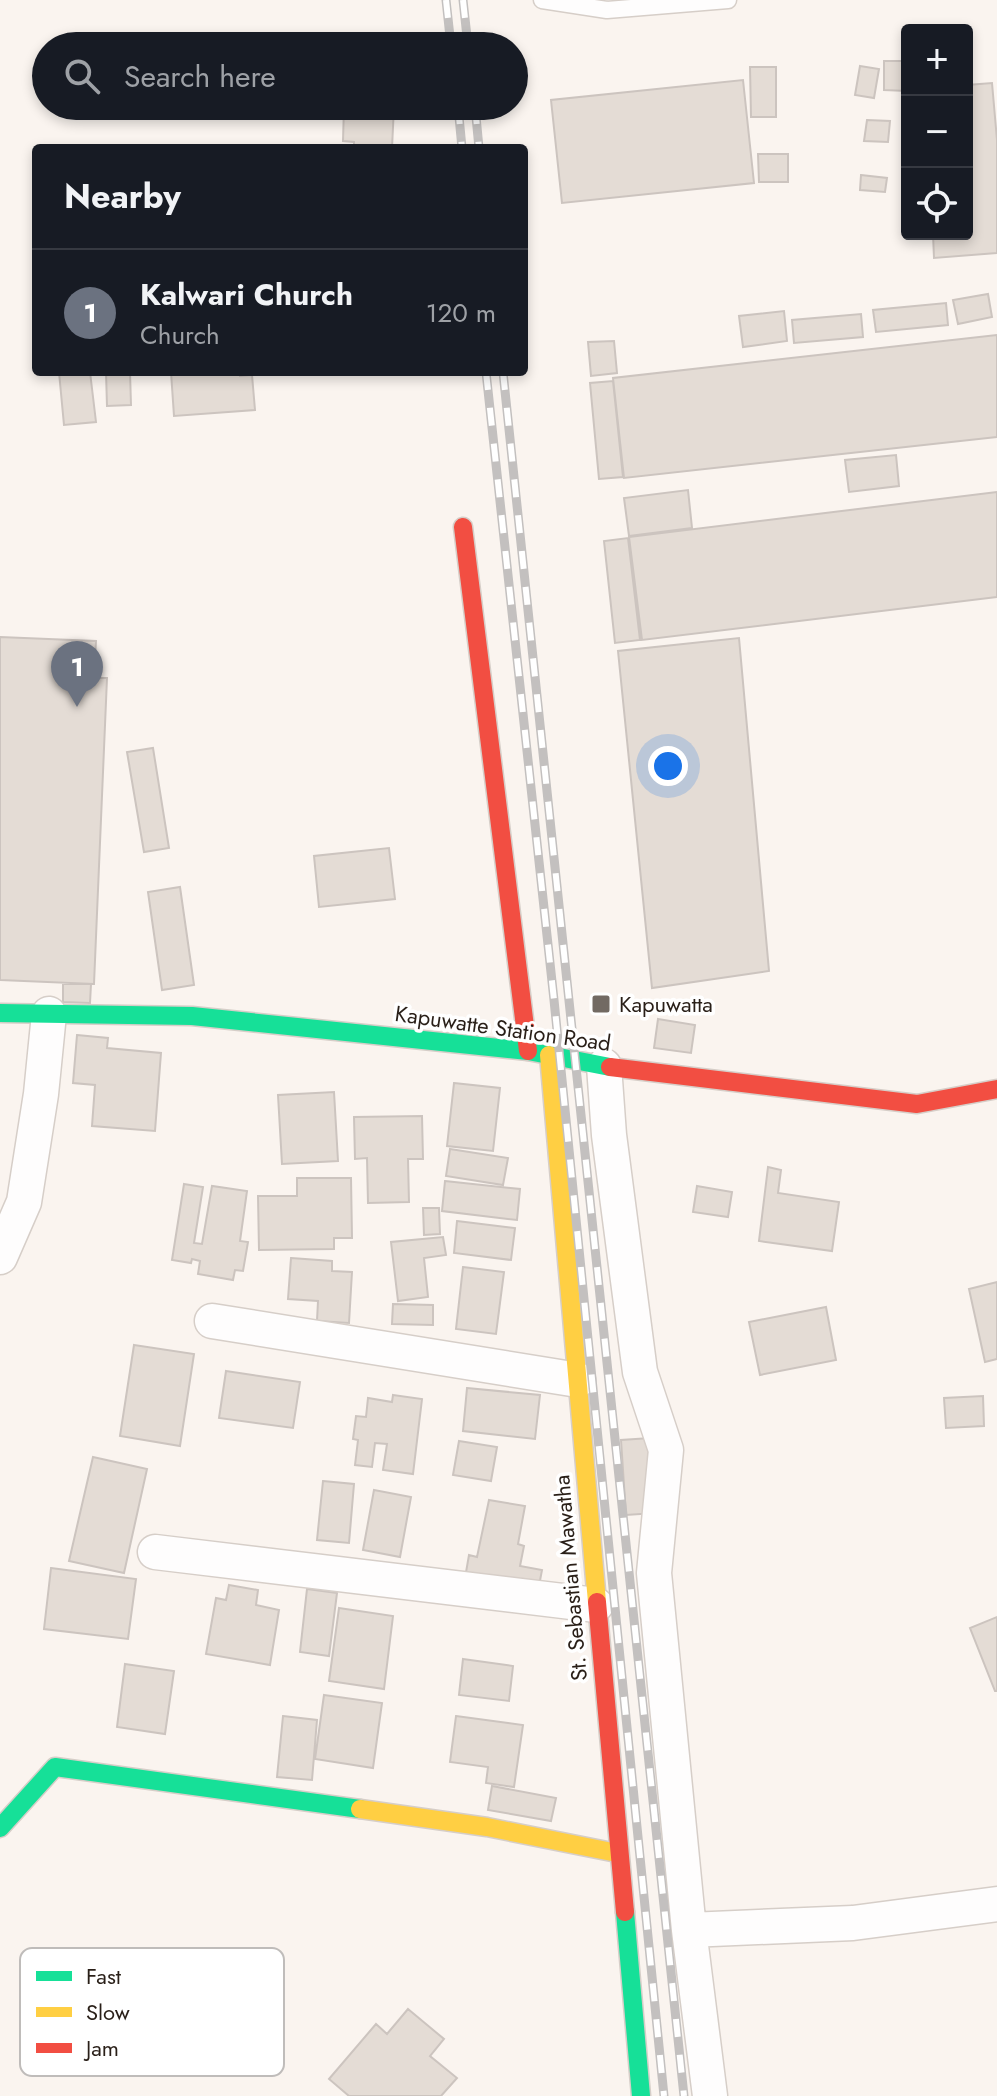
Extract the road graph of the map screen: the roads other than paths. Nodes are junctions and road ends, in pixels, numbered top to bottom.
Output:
1 (542, 0) edge
2 (728, 0) edge
3 (668, 3) edge
4 (463, 527) dead end
5 (0, 1013) edge
6 (49, 1014) junction
7 (528, 1051) junction
8 (549, 1055) junction
9 (604, 1066) junction
10 (997, 1089) edge
11 (0, 1257) edge
12 (212, 1321) dead end
13 (578, 1380) junction
14 (155, 1552) dead end
15 (596, 1605) junction
16 (0, 1828) edge
17 (617, 1853) junction
18 (997, 1904) edge
19 (689, 1930) junction
20 (641, 2096) edge
21 (710, 2096) edge

1 - 3 lane
2 - 3 lane
4 - 7 street
5 - 6 street, Kapuwatte Station Road
6 - 7 street, Kapuwatte Station Road
6 - 11 street
7 - 8 street, Kapuwatte Station Road
8 - 9 street, Kapuwatte Station Road
8 - 13 street, St. Sebastian Mawatha
9 - 10 street, Kapuwatte Station Road
9 - 19 street
12 - 13 street
13 - 15 street, St. Sebastian Mawatha
14 - 15 street
15 - 17 street, St. Sebastian Mawatha
16 - 17 street
17 - 20 street, St. Sebastian Mawatha
18 - 19 street
19 - 21 street

